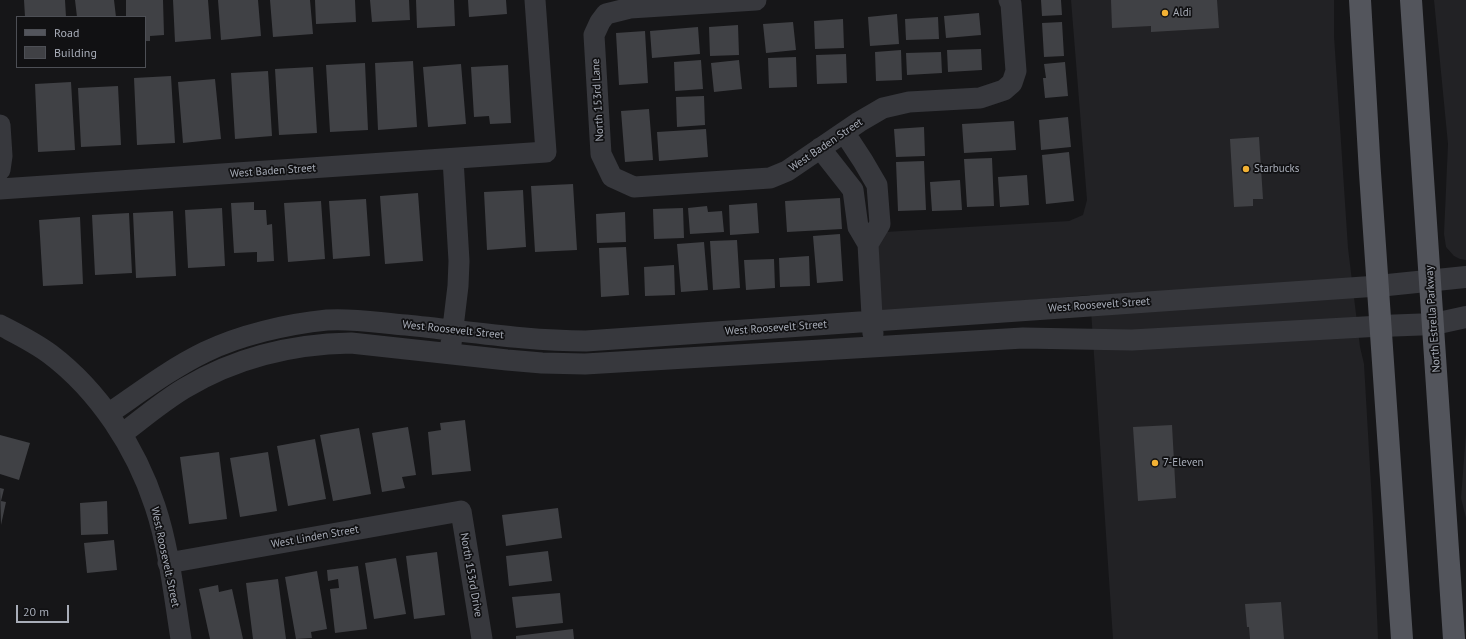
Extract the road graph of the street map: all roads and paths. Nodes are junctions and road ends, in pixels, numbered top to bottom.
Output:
1 (535, 0) edge
2 (756, 0) edge
3 (1009, 0) edge
4 (1360, 0) edge
5 (1411, 0) edge
6 (0, 125) edge
7 (844, 132) junction
8 (820, 148) junction
9 (453, 159) junction
10 (0, 170) edge
11 (872, 175) junction
12 (612, 177) joint
13 (850, 187) junction
14 (0, 189) edge
15 (868, 244) junction
16 (1466, 277) edge
17 (1431, 280) junction
18 (1378, 286) junction
19 (1466, 317) edge
20 (872, 321) junction
21 (1434, 324) junction
22 (0, 325) edge
23 (1380, 326) junction
24 (453, 330) junction
25 (874, 347) junction
26 (450, 354) junction
27 (108, 414) junction
28 (122, 434) junction
29 (461, 511) joint
30 (168, 563) junction
31 (181, 639) edge
32 (482, 639) edge
33 (1402, 639) edge
34 (1454, 639) edge

1 - 9 street, West Baden Street
2 - 12 street, North 153rd Lane
3 - 7 street, West Baden Street
4 - 18 main road
5 - 17 main road, North Estrella Parkway
6 - 10 street
7 - 8 street, West Baden Street
7 - 11 street
8 - 12 street, West Baden Street
8 - 13 street
9 - 14 street, West Baden Street
9 - 24 street
11 - 13 street
11 - 15 street
13 - 15 street
15 - 20 street
16 - 17 street, West Roosevelt Street
17 - 18 street, West Roosevelt Street
17 - 21 main road, North Estrella Parkway
18 - 20 street, West Roosevelt Street
18 - 23 main road
19 - 21 street
20 - 24 street, West Roosevelt Street
20 - 25 street
21 - 23 street
21 - 34 main road, North Estrella Parkway
22 - 27 street, West Roosevelt Street
23 - 25 street
23 - 33 main road
24 - 26 street
24 - 27 street, West Roosevelt Street
25 - 26 street
26 - 28 street
27 - 28 street, West Roosevelt Street
28 - 30 street, West Roosevelt Street
29 - 30 street, West Linden Street
29 - 32 street, North 153rd Drive
30 - 31 street, West Roosevelt Street

